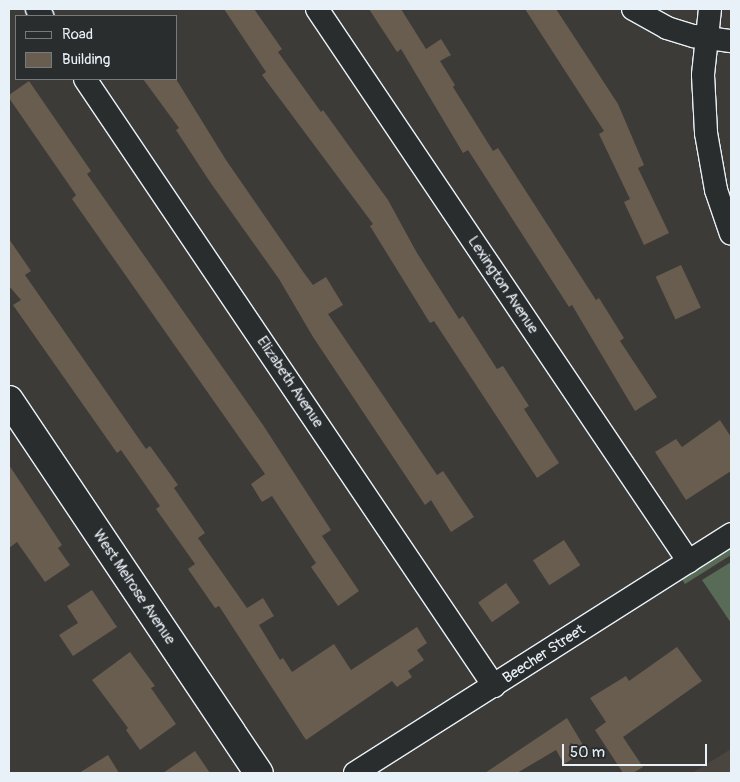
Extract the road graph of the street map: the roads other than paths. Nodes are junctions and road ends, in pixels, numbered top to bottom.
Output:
1 (317, 9) edge
2 (633, 9) edge
3 (710, 9) edge
4 (706, 38) junction
5 (731, 41) edge
6 (85, 80) edge
7 (731, 234) edge
8 (9, 400) edge
9 (731, 534) edge
10 (689, 562) junction
11 (494, 686) junction
12 (260, 773) edge
13 (355, 773) edge

1 - 10 street, Lexington Avenue
2 - 4 street
3 - 4 street
4 - 5 street
4 - 7 street
6 - 11 street, Elizabeth Avenue
8 - 12 street, West Melrose Avenue
9 - 10 street, Beecher Street
10 - 11 street, Beecher Street
11 - 13 street, Beecher Street

